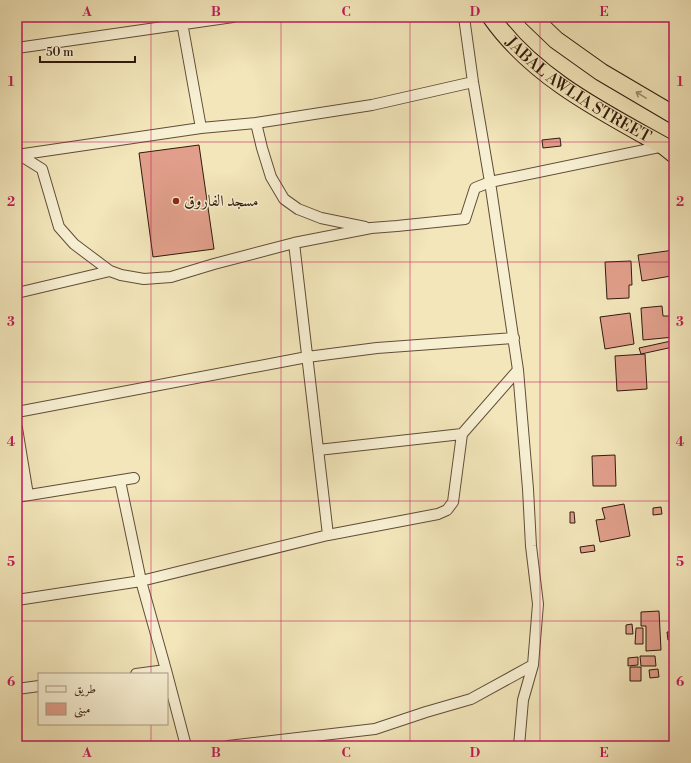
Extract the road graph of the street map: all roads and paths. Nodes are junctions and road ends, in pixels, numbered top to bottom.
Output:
1 (233, 17) edge
2 (464, 17) edge
3 (491, 17) edge
4 (532, 17) edge
5 (182, 21) edge
6 (17, 48) edge
7 (472, 82) junction
8 (674, 115) edge
9 (256, 123) junction
10 (201, 128) junction
11 (671, 148) edge
12 (17, 153) edge
13 (490, 182) junction
14 (371, 228) junction
15 (294, 243) junction
16 (110, 271) junction
17 (17, 293) edge
18 (514, 338) junction
19 (307, 357) junction
20 (518, 370) junction
21 (17, 412) edge
22 (17, 428) edge
23 (462, 434) junction
24 (318, 450) junction
25 (134, 478) dead end
26 (120, 481) junction
27 (28, 496) junction
28 (17, 497) edge
29 (328, 535) junction
30 (141, 581) junction
31 (17, 600) edge
32 (533, 665) junction
33 (166, 670) junction
34 (144, 673) edge
35 (167, 673) edge
36 (168, 678) edge
37 (38, 686) edge
38 (17, 689) edge
39 (186, 746) edge
40 (228, 746) edge
41 (519, 746) edge

1 - 5 street
2 - 7 street
3 - 11 highway, JABAL AWLIA STREET
8 -> 4 highway, JABAL AWLIA STREET
5 - 6 street
5 - 10 street
7 - 9 street
7 - 13 street
9 - 10 street
9 - 14 street
10 - 12 street
11 - 13 street
12 - 16 street
13 - 14 street
13 - 18 street
14 - 15 street
15 - 16 street
15 - 19 street
16 - 17 street
18 - 19 street
18 - 20 street
19 - 21 street
19 - 24 street
20 - 23 street
20 - 32 street
22 - 27 street
23 - 24 street
23 - 29 street
24 - 29 street
25 - 26 street
26 - 27 street
26 - 30 street
27 - 28 street
29 - 30 street
30 - 31 street
30 - 33 street
32 - 40 street
32 - 41 street
33 - 34 street
33 - 35 street
36 - 39 street
37 - 38 street

